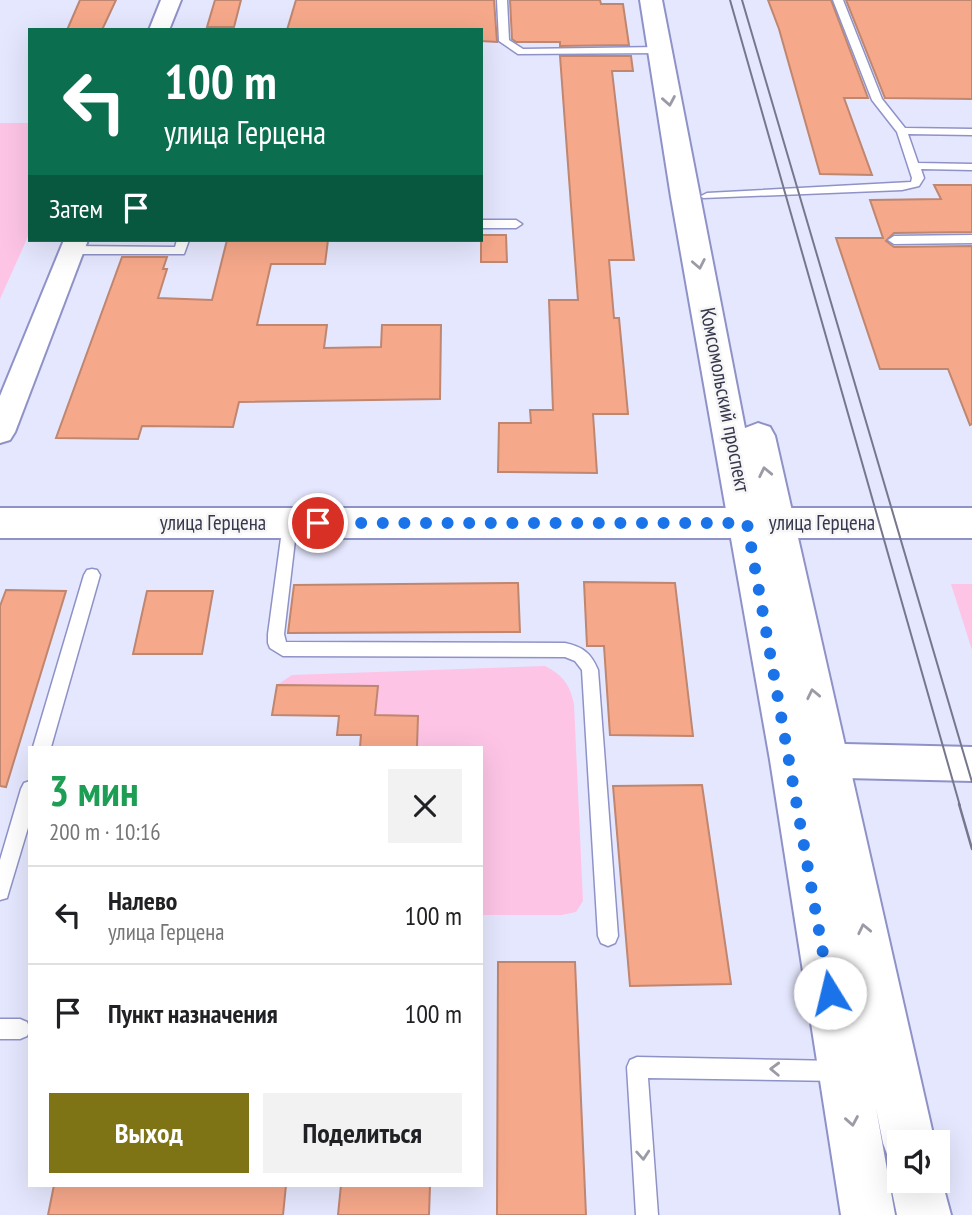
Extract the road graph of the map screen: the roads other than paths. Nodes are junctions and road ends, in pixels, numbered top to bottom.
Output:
1 (172, 0) edge
2 (502, 0) edge
3 (651, 0) edge
4 (669, 0) edge
5 (838, 0) edge
6 (160, 28) edge
7 (660, 50) junction
8 (902, 131) junction
9 (972, 132) edge
10 (915, 166) junction
11 (972, 167) edge
12 (707, 196) junction
13 (483, 224) edge
14 (516, 224) dead end
15 (972, 239) edge
16 (894, 240) dead end
17 (182, 242) edge
18 (74, 245) edge
19 (0, 432) edge
20 (0, 523) edge
21 (290, 523) junction
22 (762, 523) junction
23 (972, 523) edge
24 (92, 575) dead end
25 (42, 746) edge
26 (809, 761) junction
27 (972, 764) edge
28 (28, 796) edge
29 (0, 891) edge
30 (608, 936) dead end
31 (844, 1071) junction
32 (906, 1130) edge
33 (919, 1193) edge
34 (647, 1215) edge
35 (868, 1215) edge
36 (924, 1215) edge

1 - 6 street
2 - 7 lane
3 - 7 main road, Комсомольский проспект
4 - 12 main road, Комсомольский проспект
5 - 8 lane
7 -> 22 main road, Комсомольский проспект
8 - 9 lane
8 - 10 lane
10 - 11 lane
10 - 12 lane
22 -> 12 main road, Комсомольский проспект
13 - 14 lane
15 - 16 lane
17 - 18 lane
18 - 19 street
20 - 21 main road, улица Герцена
21 - 22 main road, улица Герцена
21 - 30 lane
22 - 23 main road, улица Герцена
22 - 26 main road, Комсомольский проспект
24 - 25 lane
26 - 27 street
26 - 31 main road, Комсомольский проспект
32 -> 26 main road, Комсомольский проспект
28 - 29 lane
31 -> 34 lane
31 -> 35 main road, Комсомольский проспект
33 - 36 main road

